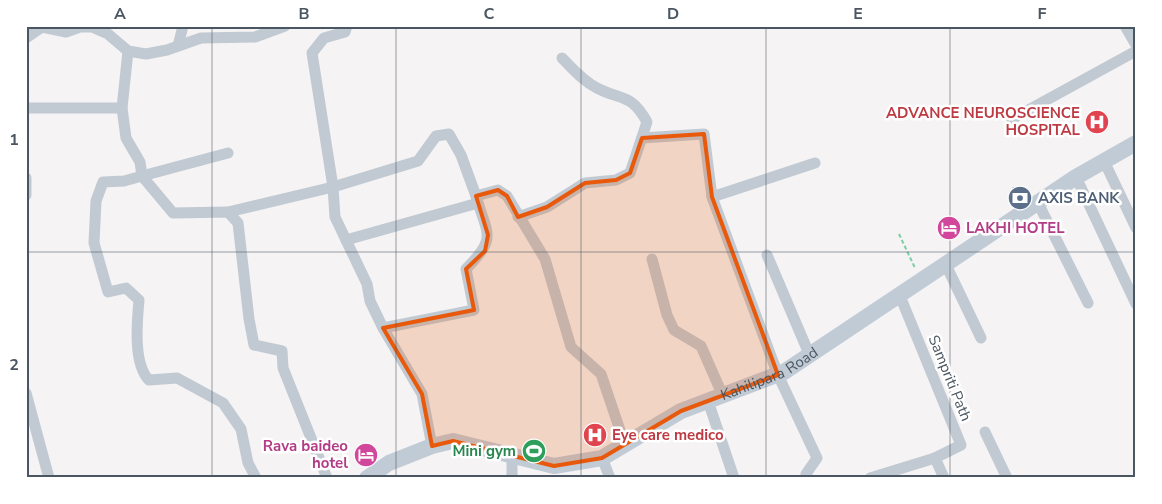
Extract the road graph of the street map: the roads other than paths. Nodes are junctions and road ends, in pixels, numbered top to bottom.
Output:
1 (183, 26) edge
2 (285, 26) edge
3 (347, 26) edge
4 (1125, 26) edge
5 (26, 38) edge
6 (1136, 45) edge
7 (178, 46) junction
8 (128, 51) junction
9 (1136, 51) edge
10 (562, 58) dead end
11 (26, 108) edge
12 (122, 108) junction
13 (1012, 119) dead end
14 (642, 138) junction
15 (1136, 143) edge
16 (228, 153) dead end
17 (1104, 161) junction
18 (815, 163) dead end
19 (142, 176) junction
20 (1076, 177) junction
21 (26, 178) edge
22 (333, 186) junction
23 (26, 195) edge
24 (712, 197) junction
25 (477, 200) junction
26 (1038, 203) junction
27 (228, 212) junction
28 (518, 217) junction
29 (1136, 228) edge
30 (346, 240) junction
31 (767, 255) dead end
32 (652, 259) dead end
33 (946, 265) junction
34 (900, 296) junction
35 (1088, 303) dead end
36 (1136, 304) edge
37 (383, 328) junction
38 (981, 338) dead end
39 (810, 356) junction
40 (778, 375) junction
41 (26, 393) edge
42 (715, 399) junction
43 (30, 419) edge
44 (985, 432) dead end
45 (625, 445) junction
46 (432, 446) junction
47 (512, 454) junction
48 (602, 458) junction
49 (935, 458) junction
50 (49, 478) edge
51 (256, 478) edge
52 (327, 478) edge
53 (367, 478) edge
54 (512, 478) edge
55 (610, 478) edge
56 (734, 478) edge
57 (808, 478) edge
58 (871, 478) edge
59 (944, 478) edge
60 (1007, 478) edge

1 - 7 street
2 - 7 street
3 - 22 street
4 - 6 street
5 - 8 street
7 - 8 street
8 - 12 street
9 - 13 street
10 - 14 street
11 - 12 street
12 - 19 street
14 - 24 street
14 - 28 street
15 - 17 main road, Kahilipara Road
16 - 19 street
17 - 20 main road, Kahilipara Road
17 - 29 street
18 - 24 street
19 - 27 street
19 - 51 street
20 - 26 main road, Kahilipara Road
20 - 36 street
21 - 23 street
22 - 25 street
22 - 27 street
22 - 30 street
24 - 40 street
25 - 28 street
25 - 30 street
25 - 37 street
26 - 33 main road, Kahilipara Road
26 - 35 street
27 - 52 street
28 - 45 street
30 - 37 street
31 - 39 street
32 - 42 street
33 - 34 main road, Kahilipara Road
33 - 38 street
34 - 39 main road, Kahilipara Road
34 - 49 street, Sampriti Path
37 - 46 street
39 - 40 main road, Kahilipara Road
40 - 42 main road, Kahilipara Road
40 - 57 street
41 - 43 street
42 - 45 main road, Kahilipara Road
42 - 56 street
43 - 50 street
44 - 60 street
45 - 48 main road, Kahilipara Road
46 - 47 main road, Kahilipara Road
46 - 53 main road, Kahilipara Road
47 - 48 main road, Kahilipara Road
47 - 54 street
48 - 55 street
49 - 58 street
49 - 59 street

